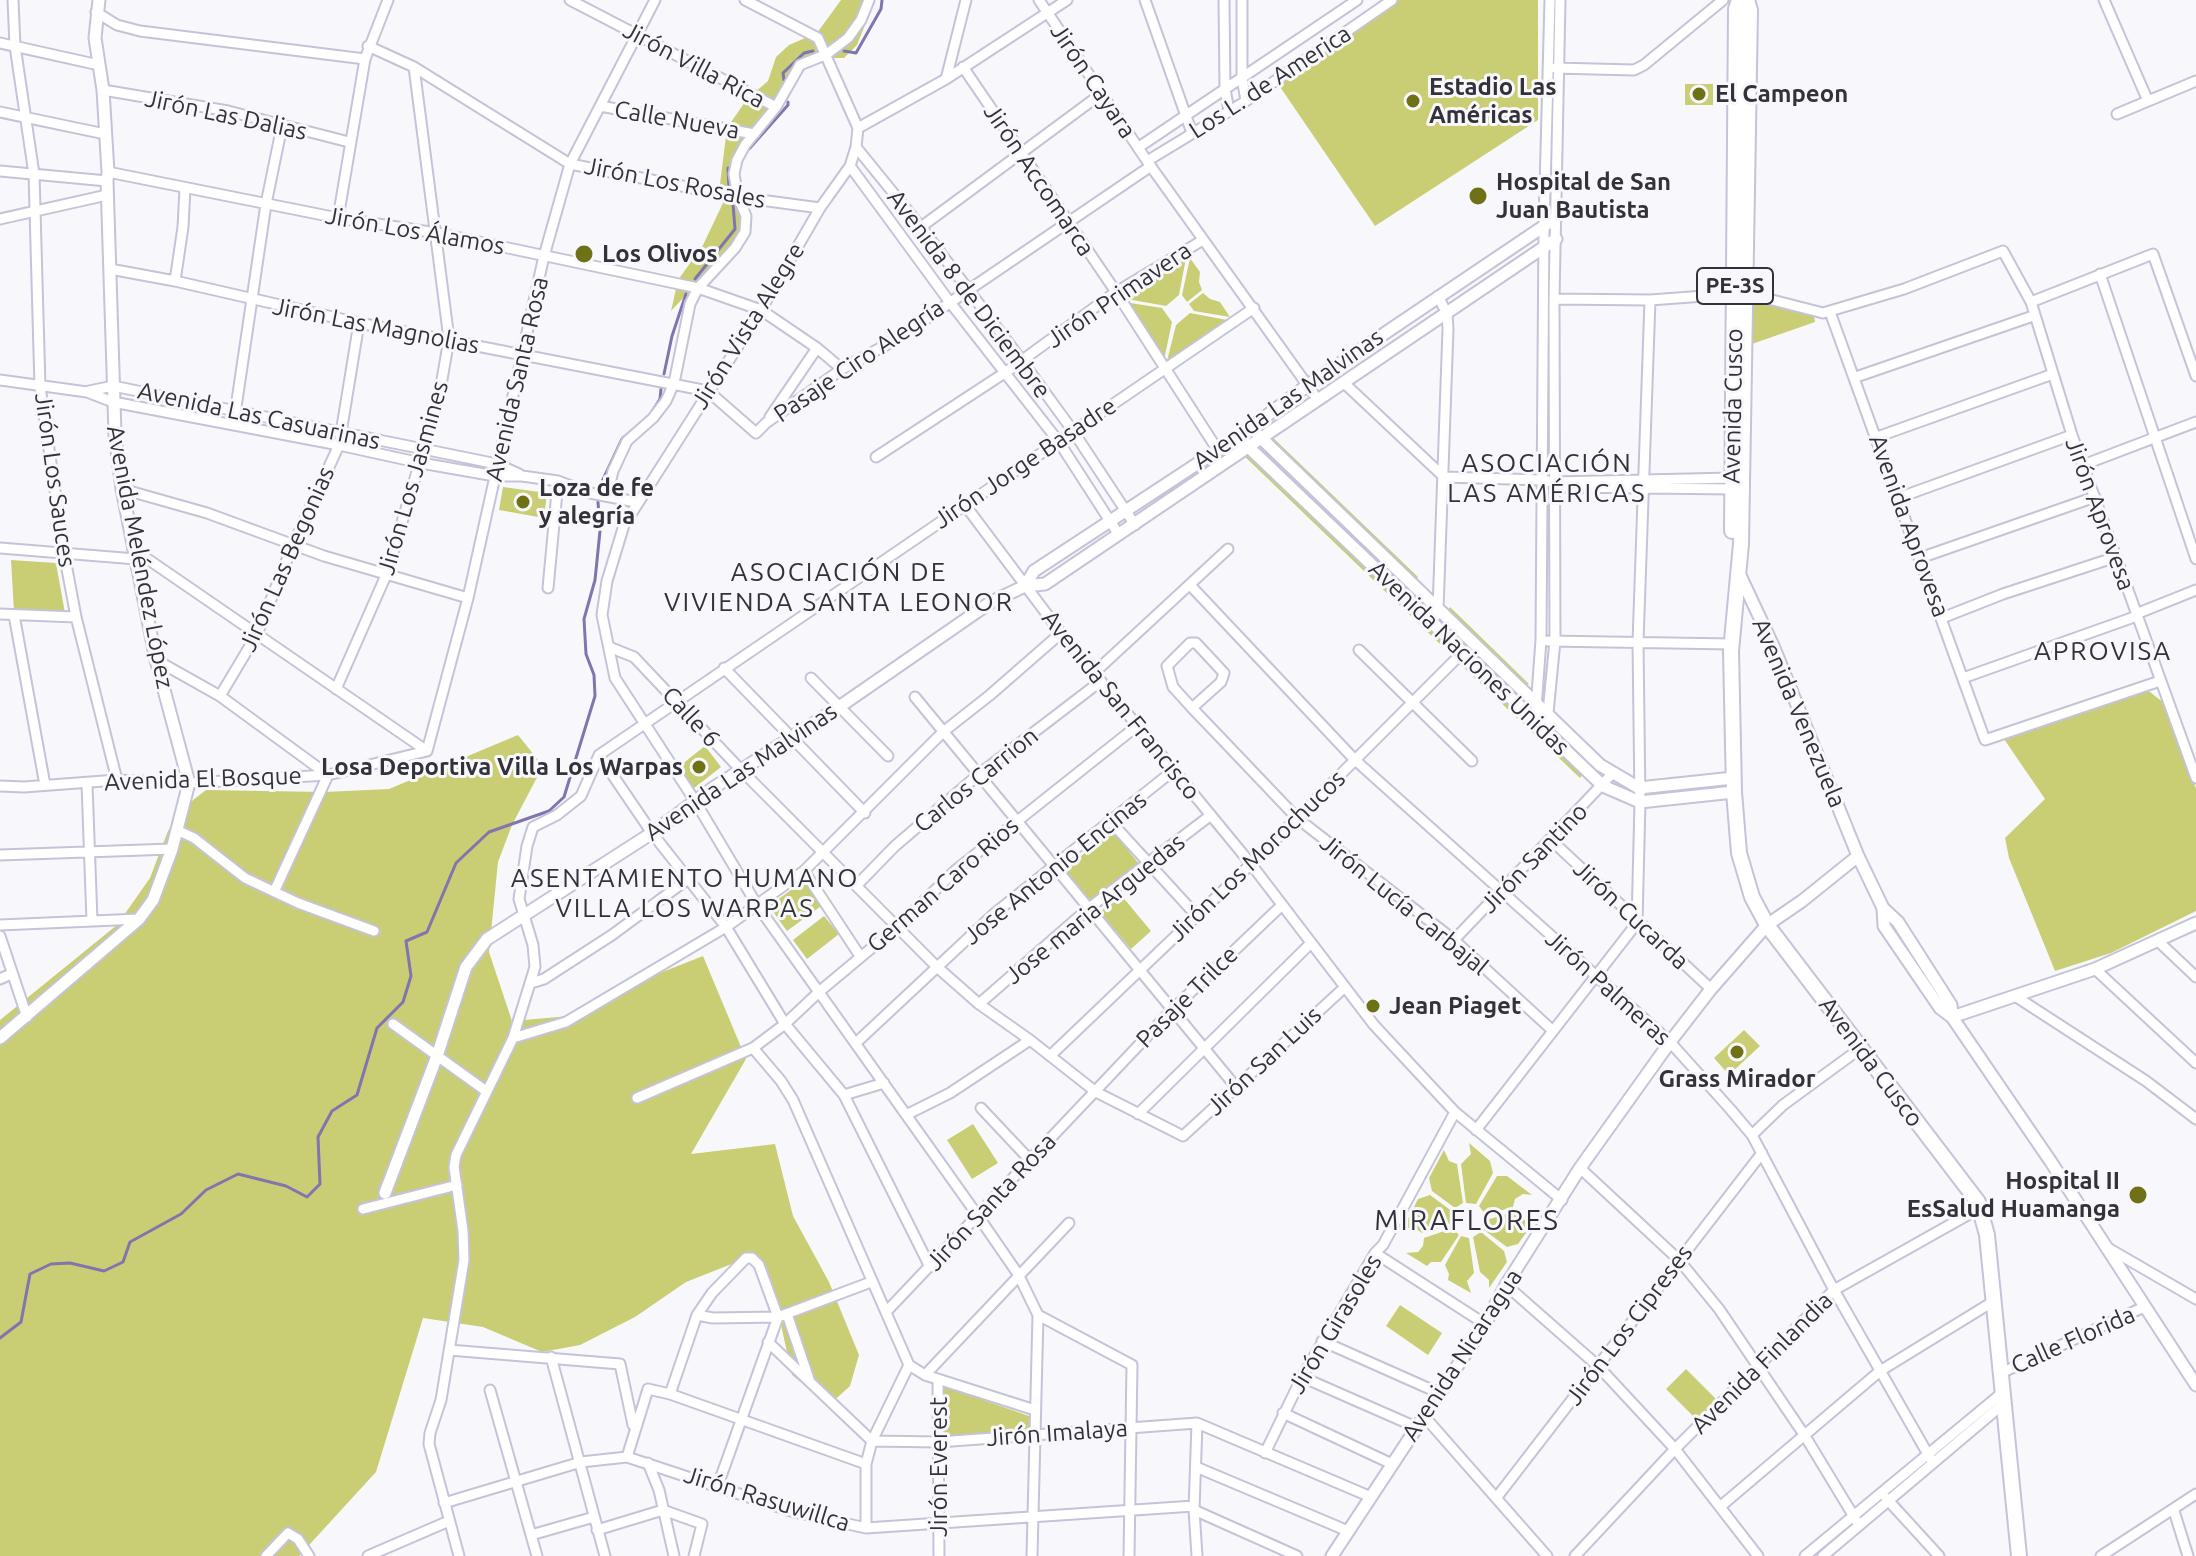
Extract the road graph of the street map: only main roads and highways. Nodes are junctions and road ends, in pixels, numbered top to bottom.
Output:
1 (1739, 0) edge
2 (1747, 0) edge
3 (1740, 293) junction
4 (1738, 571) junction
5 (2019, 1556) edge

1 - 3 highway, Avenida Cusco / PE-3S
2 - 3 highway, Avenida Cusco / PE-3S
3 - 4 highway, Avenida Cusco / PE-3S
3 - 4 highway, Avenida Cusco / PE-3S
4 - 5 highway, Avenida Cusco / PE-3S

